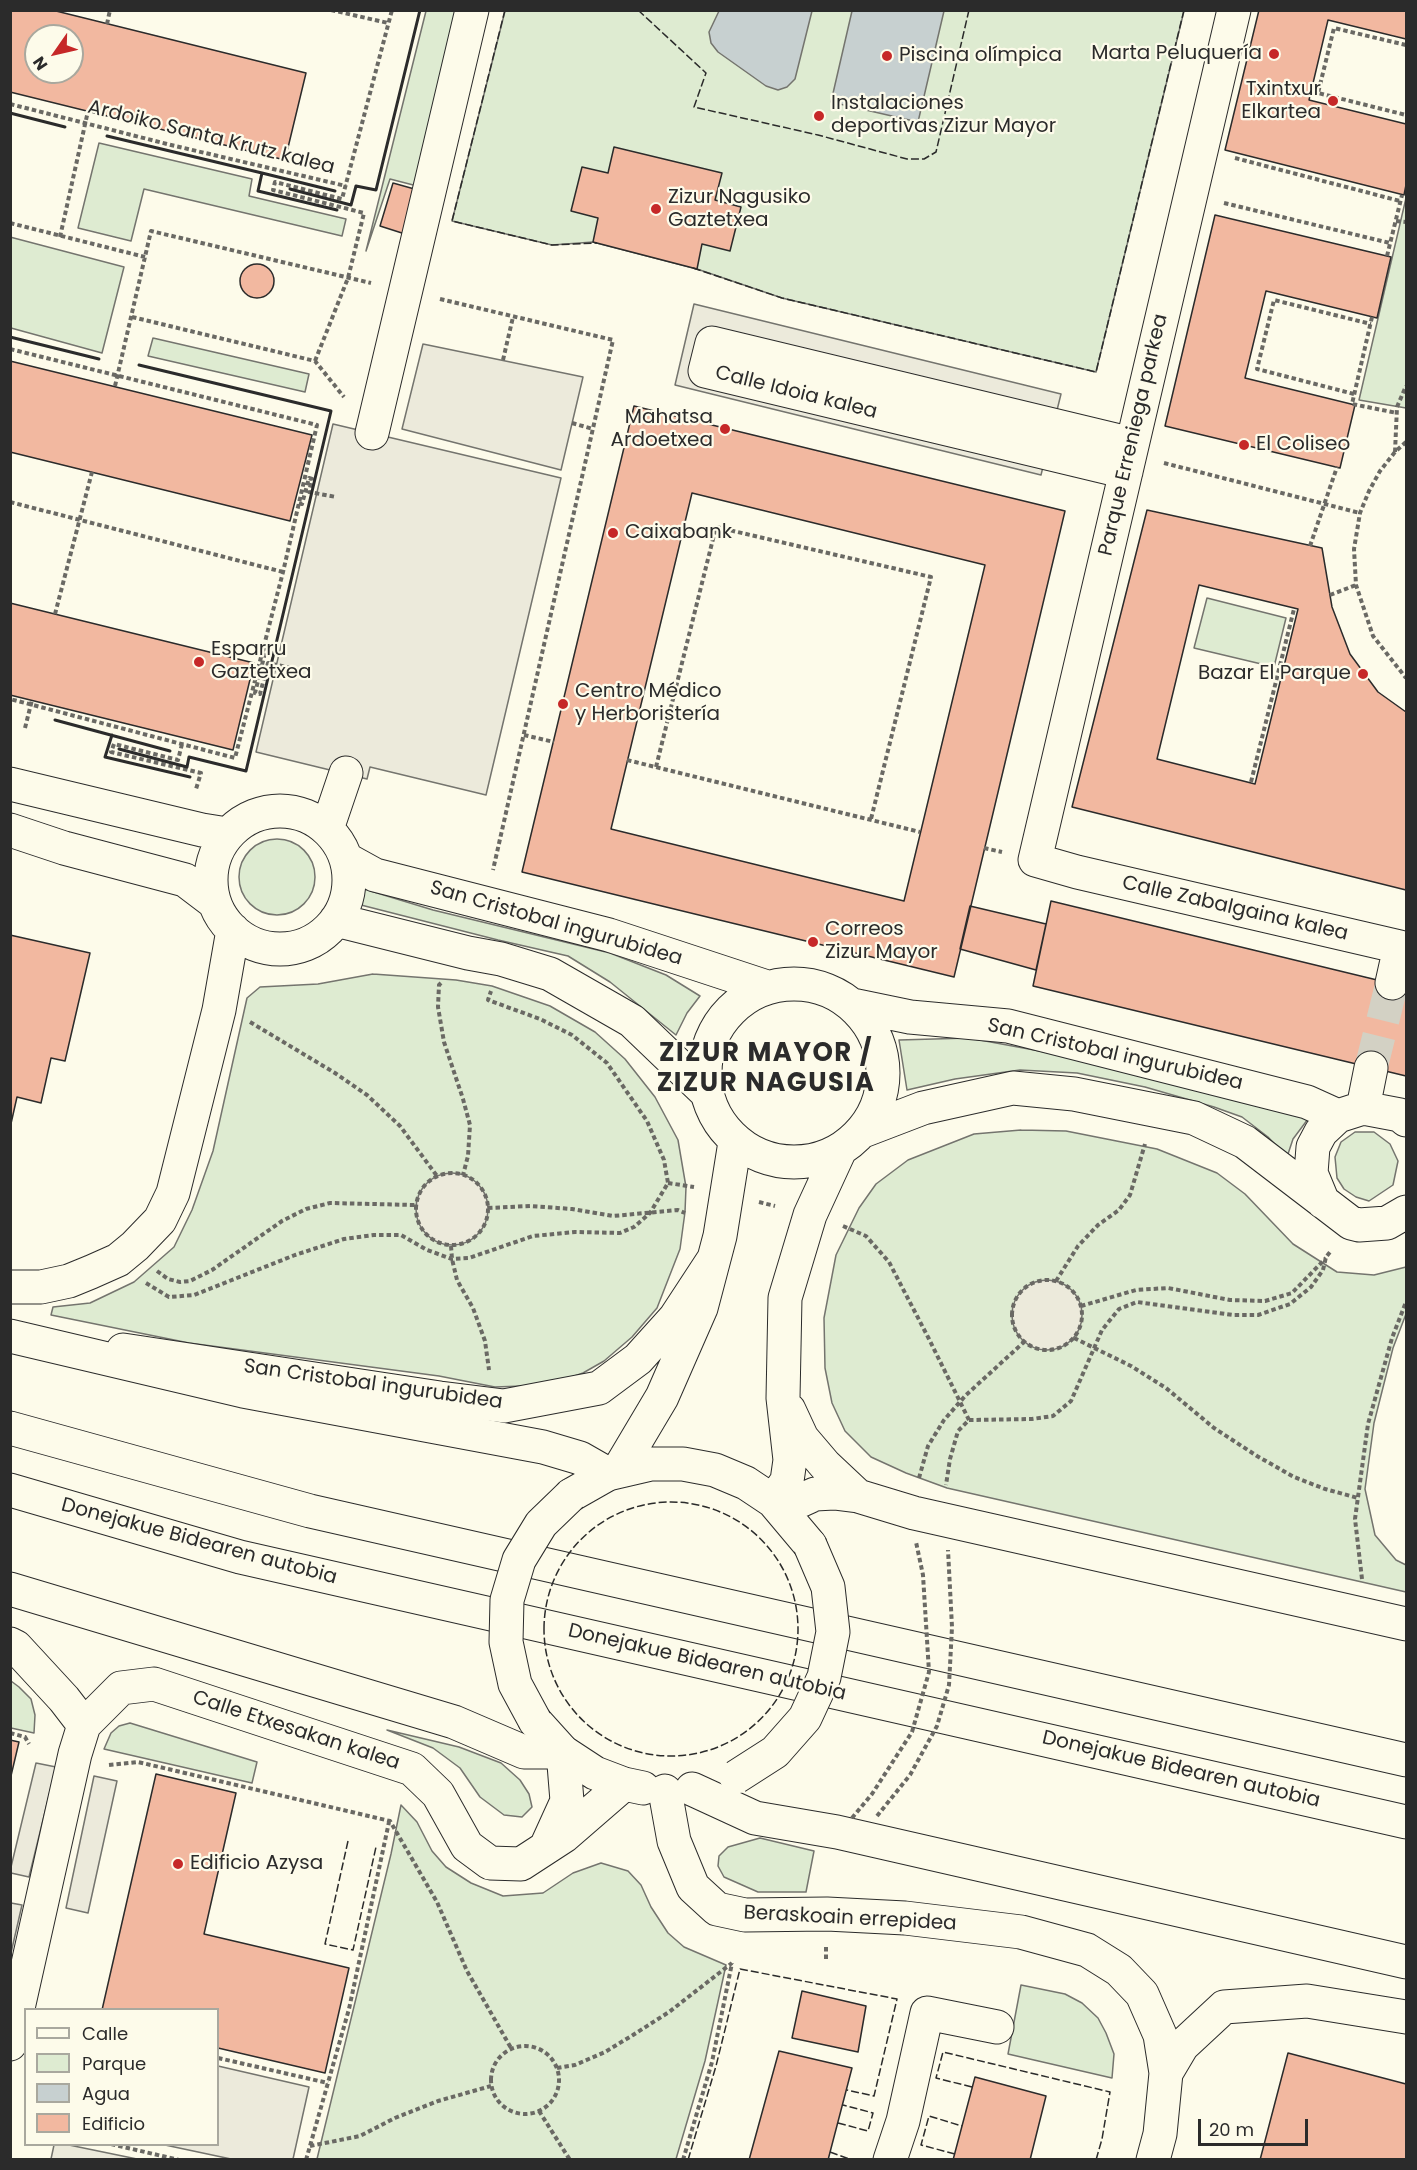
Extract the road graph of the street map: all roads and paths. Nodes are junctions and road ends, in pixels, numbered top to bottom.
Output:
1 (110, 10) edge
2 (330, 10) edge
3 (392, 10) edge
4 (472, 10) edge
5 (1234, 10) edge
6 (388, 23) junction
7 (107, 24) dead end
8 (1407, 45) edge
9 (10, 104) edge
10 (88, 111) dead end
11 (1407, 115) edge
12 (86, 123) junction
13 (1234, 158) dead end
14 (346, 186) junction
15 (1402, 195) dead end
16 (1213, 200) dead end
17 (1400, 201) junction
18 (1396, 220) junction
19 (1407, 222) edge
20 (10, 223) edge
21 (60, 237) junction
22 (1390, 243) junction
23 (1387, 256) dead end
24 (145, 257) junction
25 (348, 278) junction
26 (406, 291) junction
27 (132, 317) junction
28 (513, 317) junction
29 (1372, 317) dead end
30 (1371, 324) junction
31 (10, 349) edge
32 (503, 360) dead end
33 (315, 361) junction
34 (117, 375) junction
35 (1407, 386) edge
36 (115, 387) dead end
37 (1354, 394) junction
38 (1397, 413) junction
39 (572, 423) dead end
40 (593, 429) junction
41 (372, 433) joint
42 (1407, 442) edge
43 (1395, 452) junction
44 (1129, 458) junction
45 (1160, 462) dead end
46 (1337, 467) dead end
47 (92, 472) dead end
48 (336, 497) dead end
49 (10, 502) edge
50 (299, 503) junction
51 (1324, 504) junction
52 (1360, 513) junction
53 (80, 520) junction
54 (1310, 546) dead end
55 (283, 572) junction
56 (1356, 585) junction
57 (1330, 595) dead end
58 (1294, 609) dead end
59 (56, 614) dead end
60 (263, 648) junction
61 (296, 669) dead end
62 (1407, 678) edge
63 (10, 699) edge
64 (32, 702) junction
65 (25, 728) dead end
66 (524, 735) junction
67 (554, 742) dead end
68 (182, 744) junction
69 (627, 760) dead end
70 (656, 767) junction
71 (346, 773) dead end
72 (1251, 782) dead end
73 (10, 784) edge
74 (196, 789) dead end
75 (871, 819) junction
76 (327, 829) junction
77 (10, 830) edge
78 (920, 832) dead end
79 (227, 834) junction
80 (346, 859) junction
81 (1035, 860) joint
82 (493, 871) dead end
83 (214, 902) junction
84 (336, 920) junction
85 (232, 930) junction
86 (444, 980) dead end
87 (1392, 983) tunnel mouth
88 (493, 987) dead end
89 (767, 987) junction
90 (852, 1005) junction
91 (243, 1017) dead end
92 (1371, 1068) tunnel mouth
93 (705, 1091) junction
94 (1404, 1108) edge
95 (1351, 1112) junction
96 (1146, 1139) dead end
97 (851, 1141) junction
98 (735, 1142) junction
99 (463, 1174) junction
100 (436, 1176) junction
101 (1323, 1202) junction
102 (415, 1205) junction
103 (488, 1208) junction
104 (650, 1212) junction
105 (1407, 1212) edge
106 (685, 1213) dead end
107 (1351, 1223) junction
108 (840, 1224) dead end
109 (451, 1246) junction
110 (126, 1253) junction
111 (1326, 1257) junction
112 (452, 1259) junction
113 (713, 1260) junction
114 (1056, 1281) junction
115 (10, 1287) edge
116 (1407, 1302) edge
117 (1081, 1306) junction
118 (10, 1334) edge
119 (1074, 1338) junction
120 (1024, 1342) junction
121 (1093, 1347) junction
122 (489, 1375) dead end
123 (783, 1398) junction
124 (960, 1403) junction
125 (969, 1420) junction
126 (10, 1428) edge
127 (613, 1472) junction
128 (10, 1490) edge
129 (945, 1493) dead end
130 (858, 1496) junction
131 (1358, 1498) junction
132 (777, 1505) junction
133 (915, 1527) junction
134 (948, 1550) dead end
135 (1362, 1582) dead end
136 (10, 1589) edge
137 (1407, 1624) edge
138 (10, 1644) edge
139 (84, 1725) junction
140 (10, 1733) edge
141 (29, 1744) dead end
142 (563, 1752) junction
143 (1407, 1760) edge
144 (108, 1765) dead end
145 (624, 1784) junction
146 (679, 1790) junction
147 (877, 1816) dead end
148 (852, 1818) dead end
149 (390, 1821) junction
150 (1407, 1822) edge
151 (546, 1848) junction
152 (1407, 1962) edge
153 (1407, 2017) edge
154 (997, 2027) dead end
155 (10, 2044) edge
156 (511, 2048) junction
157 (219, 2058) edge
158 (558, 2068) junction
159 (1166, 2073) junction
160 (328, 2083) junction
161 (491, 2086) junction
162 (539, 2111) junction
163 (116, 2146) edge
164 (310, 2146) junction
165 (179, 2160) edge
166 (306, 2160) edge
167 (570, 2160) edge
168 (683, 2160) edge
169 (890, 2160) edge
170 (1153, 2160) edge

1 - 7 path
2 - 6 path
3 - 6 path, Ardoiko Santa Krutz kalea
4 - 26 main road
5 - 44 main road, Parque Erreniega parkea
6 - 14 path, Ardoiko Santa Krutz kalea
8 - 11 path
9 - 12 path, Ardoiko Santa Krutz kalea
10 - 12 path
12 - 14 path, Ardoiko Santa Krutz kalea
12 - 21 path
13 - 17 path
14 - 25 path
15 - 17 path
16 - 22 path
17 - 18 path
18 - 19 path
18 - 22 path
20 - 21 path
21 - 24 path
22 - 23 path
24 - 25 path
24 - 27 path
25 - 26 path
25 - 33 path
26 - 28 path
26 - 41 main road
27 - 33 path
27 - 34 path
28 - 32 path
28 - 40 path
29 - 30 path
30 - 37 path
30 - 37 path
31 - 34 path
33 - 41 path
34 - 36 path
34 - 50 path
35 - 38 path
37 - 38 path
38 - 43 path
39 - 40 path
40 - 66 path
42 - 43 path
43 - 52 path
44 - 44 main road, Calle Idoia kalea
44 - 81 main road, Parque Erreniega parkea
45 - 51 path
46 - 51 path
47 - 53 path
48 - 50 path
49 - 53 path
50 - 55 path
51 - 52 path
51 - 54 path
52 - 56 path
53 - 55 path
53 - 59 path
55 - 60 path
56 - 57 path
56 - 62 path
58 - 72 path
60 - 61 path
60 - 68 path
63 - 64 path
64 - 65 path
64 - 68 path
66 - 67 path
66 - 82 path
68 - 74 path
69 - 70 path
70 - 75 path
70 - 75 path
71 - 76 main road
73 - 79 main road
75 - 78 path
76 - 79 main road
76 - 80 main road
77 - 83 main road
79 - 83 main road
80 - 84 main road
80 - 89 main road, San Cristobal ingurubidea
81 - 87 main road, Calle Zabalgaina kalea
83 - 85 main road
84 - 85 main road
84 - 93 main road
85 - 110 main road
86 - 99 path
88 - 104 path
89 - 90 main road
89 - 93 main road
90 - 95 main road, San Cristobal ingurubidea
90 - 97 main road
91 - 100 path
92 - 95 main road
93 - 98 main road
94 - 95 main road, San Cristobal ingurubidea
95 - 101 main road
96 - 114 path
97 - 98 main road
97 - 101 main road
97 - 123 main road
98 - 113 main road, San Cristobal ingurubidea
99 - 100 path
99 - 103 path
100 - 102 path
101 - 107 main road
102 - 109 path
102 - 110 path
103 - 104 path
103 - 109 path
104 - 106 path
104 - 112 path
105 - 107 main road
107 - 111 path
108 - 124 path
109 - 112 path
110 - 112 path
110 - 115 main road
111 - 117 path
111 - 121 path
112 - 122 path
113 - 118 main road, San Cristobal ingurubidea
113 - 127 main road, San Cristobal ingurubidea
114 - 117 path
114 - 120 path
116 - 131 path
117 - 119 path
118 - 127 main road
119 - 120 path
119 - 121 path
120 - 124 path
121 - 125 path
121 - 131 path
123 - 130 main road
123 - 132 main road
124 - 125 path
124 - 133 path
125 - 129 path
126 - 143 main road
127 - 132 main road
127 - 142 main road, bridge
128 - 150 main road, Donejakue Bidearen autobia
130 - 132 main road
130 - 133 main road
131 - 135 path
132 - 146 main road, bridge
133 - 137 main road
133 - 148 path, bridge
134 - 147 path, bridge
136 - 142 main road
138 - 139 main road
139 - 151 main road, Calle Etxesakan kalea
139 - 155 main road, Calle Etxesakan kalea
140 - 141 path
142 - 145 main road
142 - 151 main road
144 - 149 path
145 - 146 main road
145 - 151 main road, Calle Etxesakan kalea
146 - 152 main road
146 - 159 main road, Beraskoain errepidea
149 - 156 path
149 - 160 path
153 - 159 main road
154 - 169 main road
156 - 158 path
156 - 161 path
157 - 160 path
158 - 162 path
158 - 168 path
159 - 170 main road, Beraskoain errepidea
160 - 164 path
161 - 162 path
161 - 164 path
162 - 167 path
163 - 165 path
164 - 166 path

